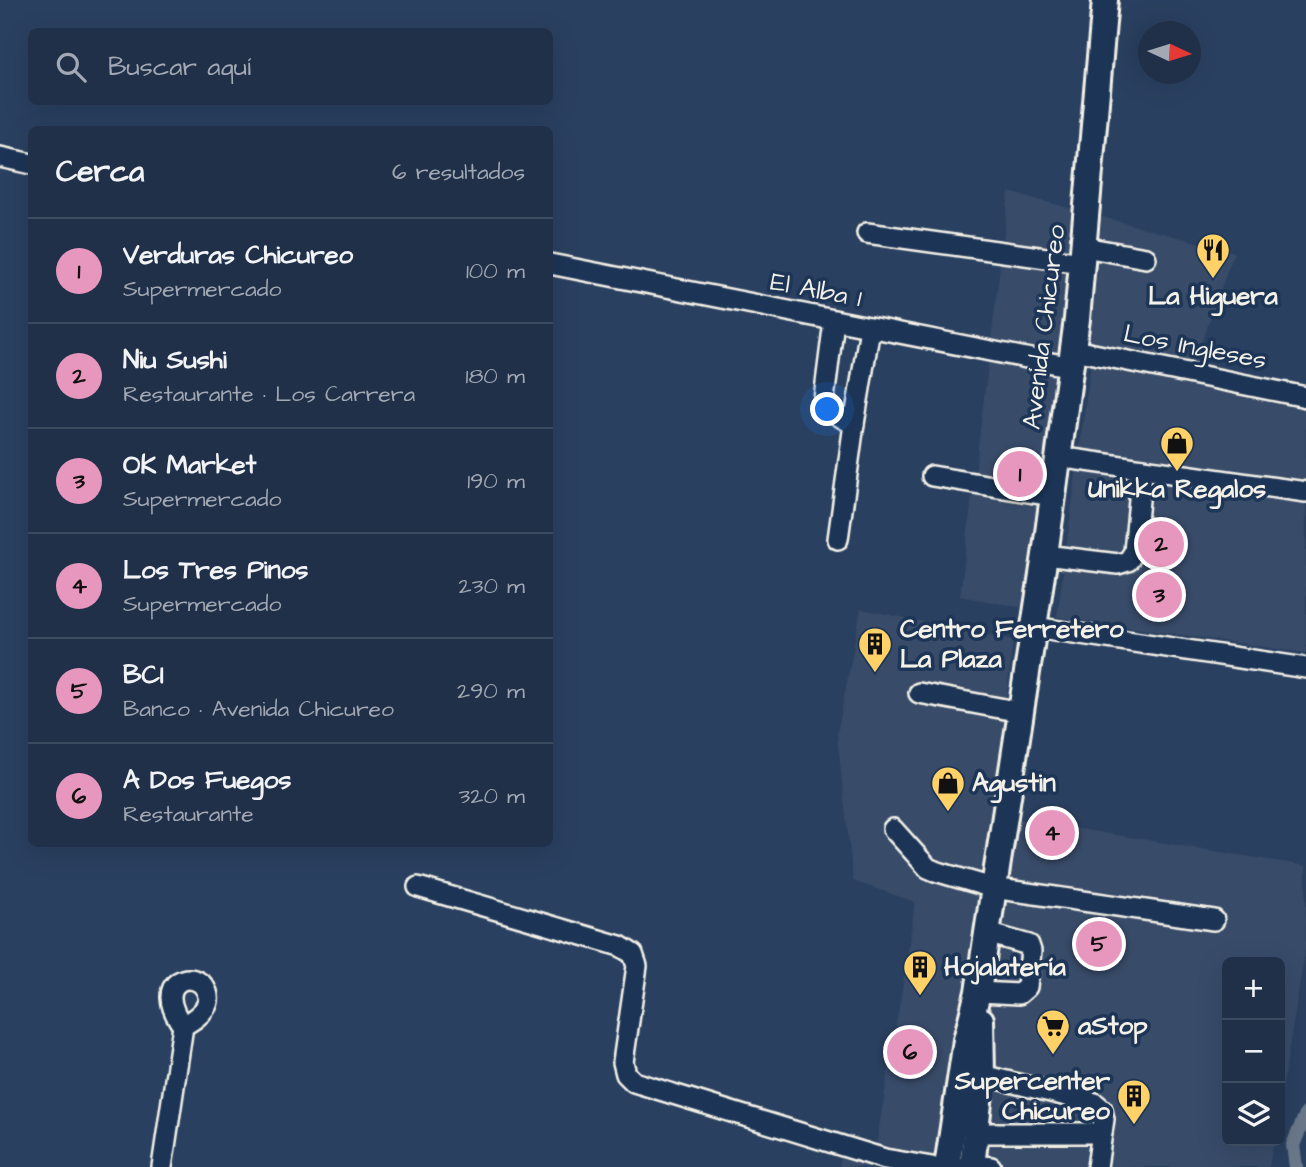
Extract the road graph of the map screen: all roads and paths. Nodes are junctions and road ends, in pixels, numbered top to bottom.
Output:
1 (1105, 0) edge
2 (0, 157) edge
3 (28, 162) edge
4 (867, 233) dead end
5 (1083, 255) junction
6 (1146, 257) dead end
7 (553, 265) edge
8 (834, 321) junction
9 (870, 328) junction
10 (1073, 358) junction
11 (1306, 397) edge
12 (854, 424) junction
13 (1058, 457) junction
14 (1142, 469) junction
15 (932, 476) dead end
16 (1306, 492) edge
17 (1052, 496) junction
18 (838, 539) dead end
19 (1045, 555) junction
20 (1034, 627) junction
21 (1306, 668) edge
22 (919, 693) dead end
23 (1021, 712) junction
24 (893, 829) dead end
25 (418, 887) dead end
26 (993, 888) junction
27 (1214, 920) dead end
28 (987, 933) junction
29 (978, 992) junction
30 (183, 1026) dead end
31 (982, 1075) junction
32 (965, 1131) junction
33 (1102, 1133) junction
34 (975, 1166) edge
35 (162, 1167) edge
36 (932, 1167) edge
37 (947, 1167) edge
38 (1097, 1167) edge

1 - 5 main road, Avenida Chicureo
2 - 3 street
4 - 5 street
5 - 6 street
5 - 10 main road, Avenida Chicureo
7 - 8 street, El Alba 1
8 - 9 street, El Alba 1
8 - 12 street
9 - 10 street, El Alba 1
9 - 12 street
10 - 11 street, Los Ingleses
10 - 13 main road, Avenida Chicureo
12 - 18 street
13 - 14 street
13 - 17 main road, Avenida Chicureo
14 - 16 street
14 - 19 street
15 - 17 street
17 - 19 main road, Avenida Chicureo
19 - 20 main road, Avenida Chicureo
20 - 21 street
20 - 23 main road, Avenida Chicureo
22 - 23 street
23 - 26 main road, Avenida Chicureo
24 - 26 street
25 - 36 street
26 - 27 street
26 - 28 main road, Avenida Chicureo
28 - 29 main road, Avenida Chicureo
28 - 29 street
29 - 31 main road, Avenida Chicureo
29 - 32 main road, Avenida Chicureo
30 - 35 street
31 - 32 main road, Avenida Chicureo
31 - 33 street
32 - 33 street
32 - 34 main road, Avenida Chicureo
32 - 37 main road, Avenida Chicureo
33 - 38 street

